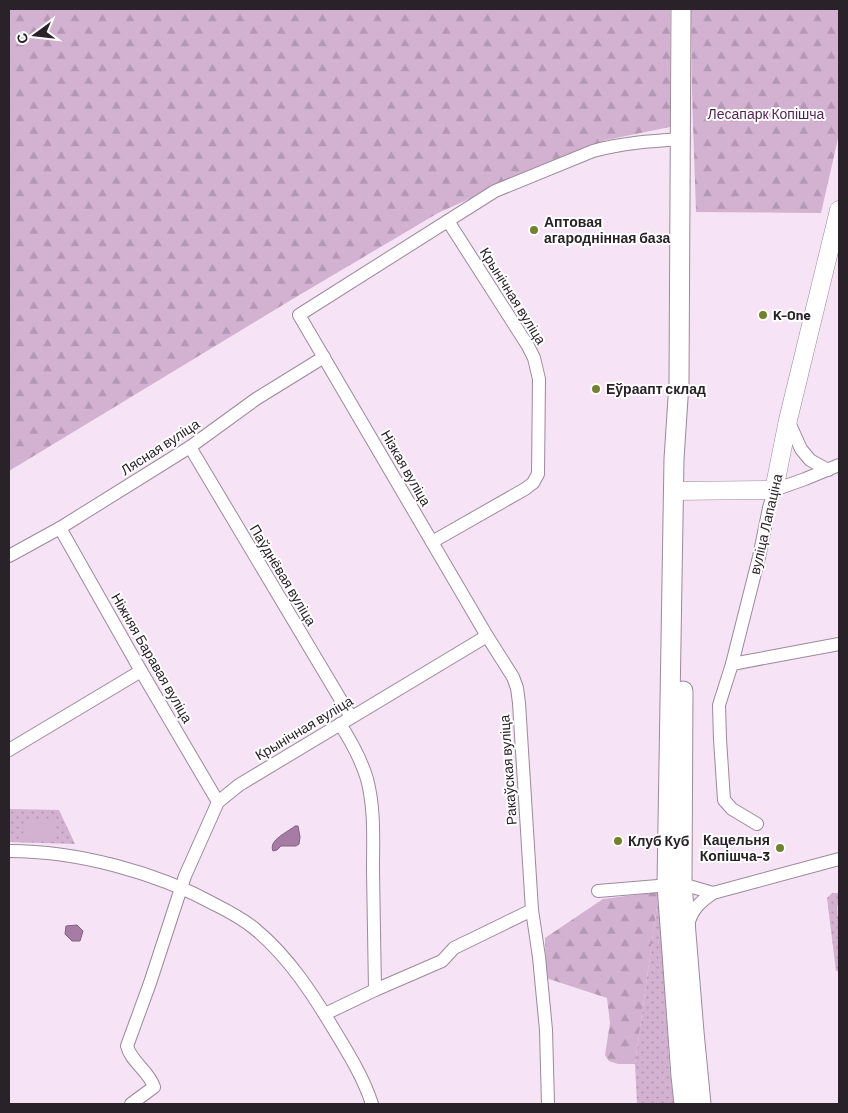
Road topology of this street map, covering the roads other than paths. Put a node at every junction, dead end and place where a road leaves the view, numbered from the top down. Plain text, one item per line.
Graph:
1 (681, 9) edge
2 (681, 139) junction
3 (839, 210) edge
4 (448, 221) junction
5 (324, 357) junction
6 (788, 420) junction
7 (190, 448) junction
8 (834, 467) edge
9 (774, 490) junction
10 (680, 491) junction
11 (60, 528) junction
12 (432, 542) junction
13 (9, 556) edge
14 (487, 636) junction
15 (839, 644) edge
16 (732, 664) junction
17 (141, 671) junction
18 (345, 720) junction
19 (9, 750) edge
20 (218, 802) junction
21 (757, 824) dead end
22 (9, 851) edge
23 (839, 859) edge
24 (675, 884) junction
25 (180, 887) junction
26 (598, 891) dead end
27 (713, 893) junction
28 (532, 910) junction
29 (678, 934) junction
30 (375, 990) junction
31 (325, 1014) junction
32 (130, 1104) edge
33 (372, 1104) edge
34 (548, 1104) edge
35 (684, 1104) edge
36 (701, 1104) edge

1 - 2 main road
2 - 4 street
2 - 10 main road
3 - 6 main road, вуліца Лапаціна
4 - 5 street, Нізкая вуліца
4 - 12 street, Крынічная вуліца
5 - 7 street, Лясная вуліца
5 - 12 street, Нізкая вуліца
6 - 8 street
6 - 9 main road, вуліца Лапаціна
7 - 11 street, Лясная вуліца
7 - 18 street, Паўднёвая вуліца
8 - 9 street
9 - 10 main road
9 - 16 street, вуліца Лапаціна
10 - 24 main road
11 - 13 street, Лясная вуліца
11 - 17 street, Ніжняя Баравая вуліца
12 - 14 street, Нізкая вуліца
14 - 18 street, Крынічная вуліца
14 - 28 street, Ракаўская вуліца
15 - 16 street
16 - 21 street, вуліца Лапаціна
17 - 19 street
17 - 20 street, Ніжняя Баравая вуліца
18 - 20 street, Крынічная вуліца
18 - 30 street, Паўднёвая вуліца
20 - 25 street, Крынічная вуліца
22 - 25 street
23 - 27 street
24 - 26 street
24 - 27 street
24 - 29 main road
25 - 31 street
25 - 32 street, Крынічная вуліца
27 - 29 street
28 - 30 street
28 - 34 street, Ракаўская вуліца
29 - 35 main road
29 - 36 main road
30 - 31 street
31 - 33 street

